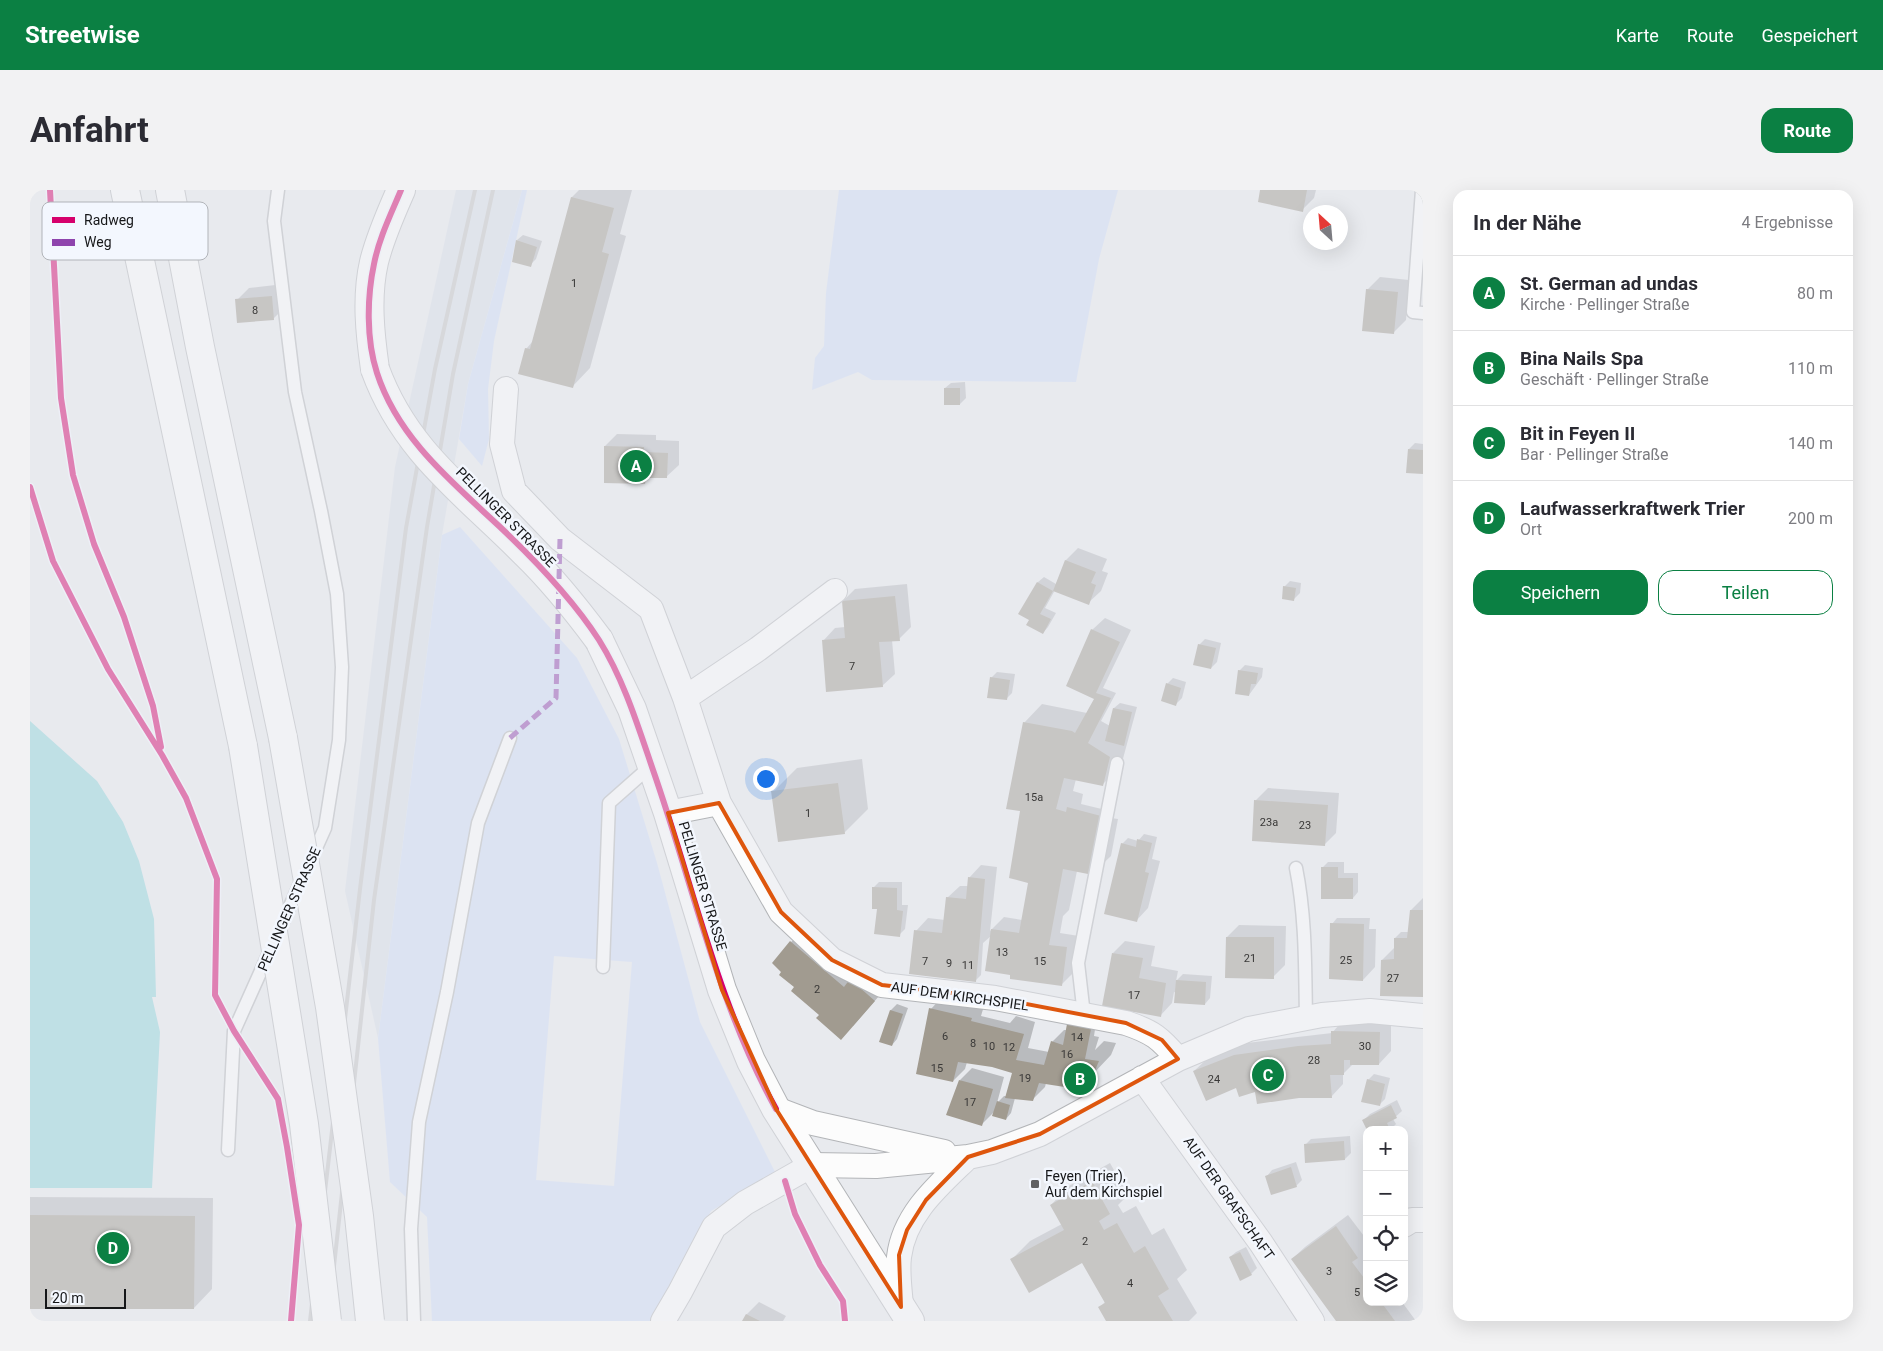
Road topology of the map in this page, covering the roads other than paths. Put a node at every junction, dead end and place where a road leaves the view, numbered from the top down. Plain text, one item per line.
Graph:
1 (278, 190) edge
2 (401, 190) edge
3 (1422, 190) edge
4 (141, 260) edge
5 (183, 260) edge
6 (1423, 313) edge
7 (506, 390) dead end
8 (835, 590) dead end
9 (686, 698) junction
10 (510, 738) dead end
11 (1117, 762) dead end
12 (652, 764) junction
13 (719, 803) junction
14 (668, 812) junction
15 (1296, 868) dead end
16 (603, 967) dead end
17 (1084, 1015) junction
18 (1423, 1016) edge
19 (1306, 1018) junction
20 (1178, 1059) junction
21 (1142, 1078) junction
22 (776, 1109) junction
23 (228, 1150) dead end
24 (968, 1158) junction
25 (812, 1165) junction
26 (1423, 1220) edge
27 (1408, 1222) edge
28 (905, 1314) edge
29 (327, 1321) edge
30 (370, 1321) edge
31 (414, 1321) edge
32 (662, 1321) edge
33 (1312, 1321) edge

1 - 23 lane, PELLINGER STRASSE
2 - 12 main road, PELLINGER STRASSE, bridge
3 - 6 lane
4 - 29 main road, bridge
5 - 30 main road, bridge
7 - 9 street, PELLINGER STRASSE
8 - 9 street
9 - 13 street, PELLINGER STRASSE
10 - 31 lane
11 - 17 lane
12 - 14 main road, PELLINGER STRASSE
12 - 16 lane
13 - 14 street
13 - 17 street, AUF DEM KIRCHSPIEL
14 - 22 main road, PELLINGER STRASSE
15 - 19 lane
17 - 20 street, AUF DEM KIRCHSPIEL
18 - 19 street
19 - 20 street
20 - 21 street
21 - 24 street
21 - 33 street, AUF DER GRAFSCHAFT
22 - 24 street
22 - 25 main road, PELLINGER STRASSE
24 - 25 street
24 - 28 street
25 - 28 main road, PELLINGER STRASSE
25 - 32 street
26 - 27 street

